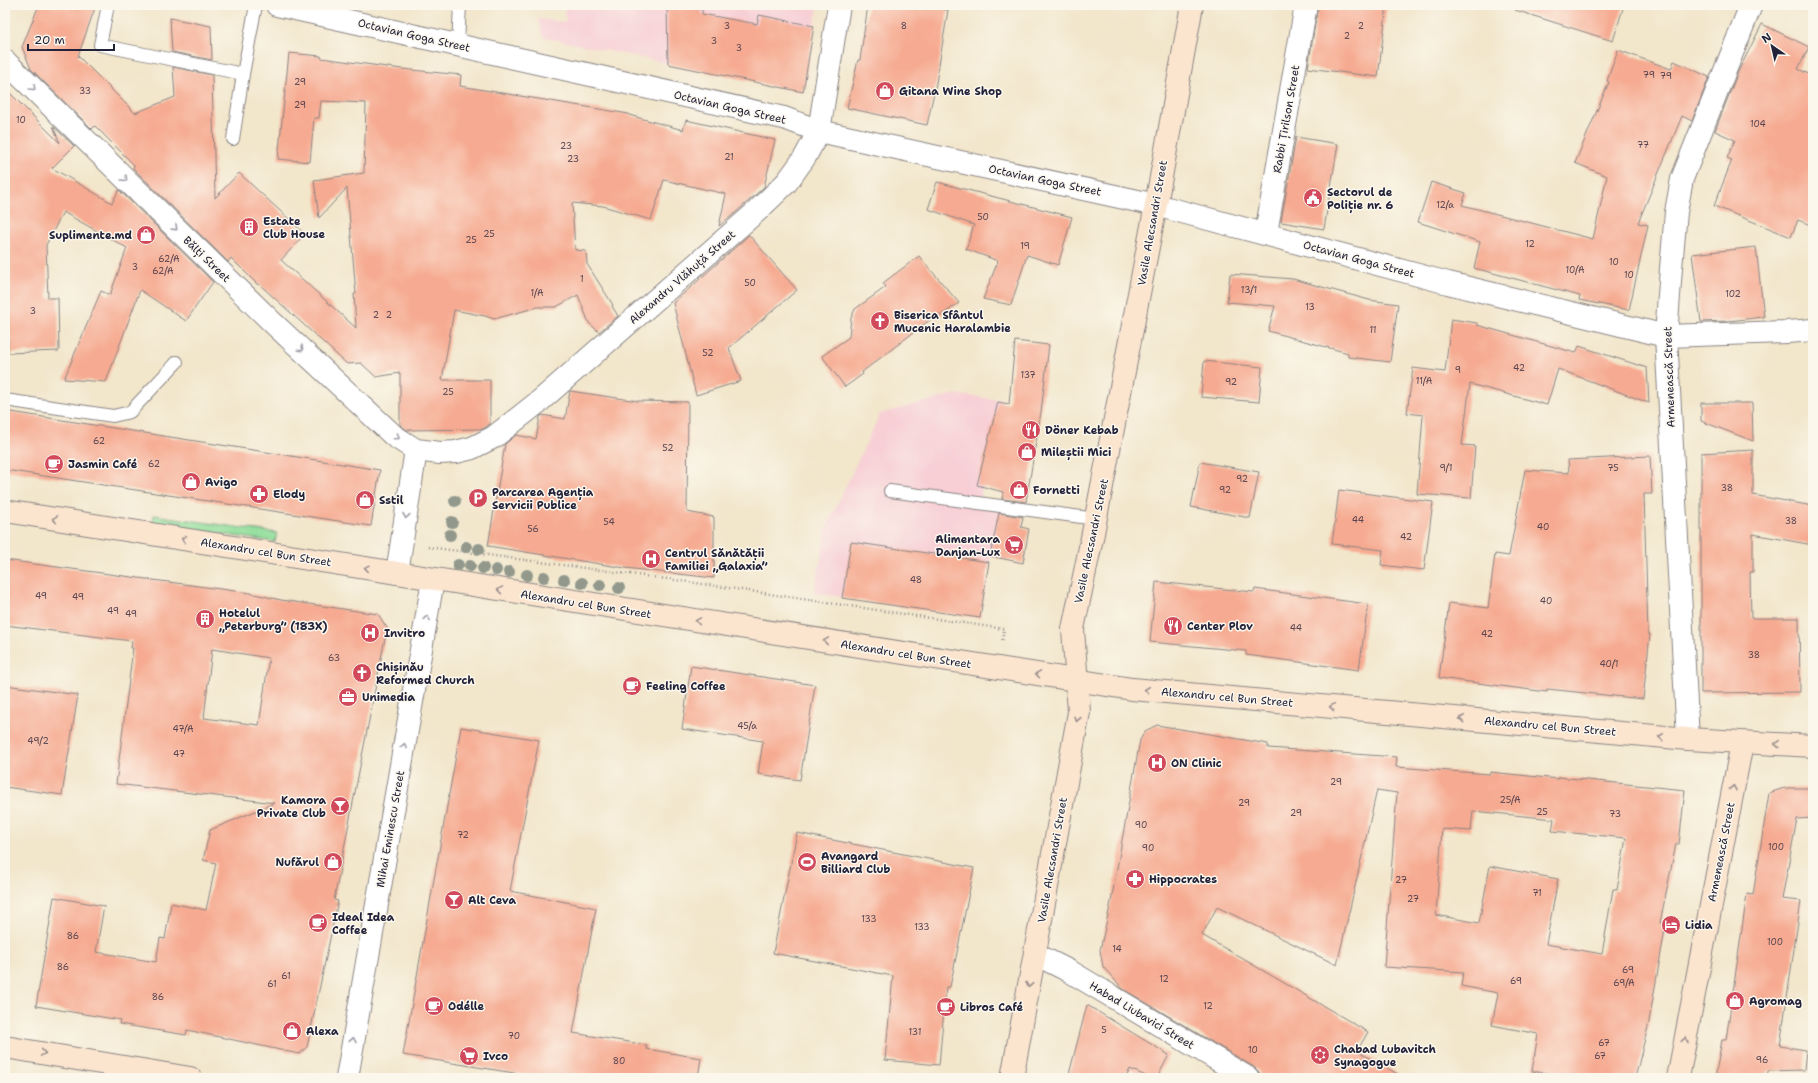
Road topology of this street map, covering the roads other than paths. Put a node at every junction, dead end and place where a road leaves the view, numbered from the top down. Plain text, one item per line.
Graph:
1 (108, 5) edge
2 (256, 5) edge
3 (277, 5) edge
4 (460, 5) edge
5 (839, 5) edge
6 (1192, 5) edge
7 (1306, 5) edge
8 (1751, 5) edge
9 (458, 45) junction
10 (5, 61) edge
11 (243, 74) junction
12 (819, 131) junction
13 (233, 139) dead end
14 (1156, 205) junction
15 (1266, 233) junction
16 (1813, 330) edge
17 (1666, 336) junction
18 (176, 362) dead end
19 (5, 400) edge
20 (416, 450) junction
21 (890, 491) dead end
22 (5, 511) edge
23 (1096, 519) junction
24 (397, 573) junction
25 (433, 580) junction
26 (1076, 680) junction
27 (1688, 739) junction
28 (1742, 743) junction
29 (1813, 746) edge
30 (1035, 954) junction
31 (5, 1047) edge
32 (190, 1078) edge
33 (347, 1078) edge
34 (1012, 1078) edge
35 (1248, 1078) edge
36 (1678, 1078) edge

1 - 11 lane
2 - 11 lane
3 - 9 street, Octavian Goga Street
4 - 9 lane
5 - 12 street, Alexandru Vlăhuță Street
6 - 14 main road, Vasile Alecsandri Street
7 - 15 street, Rabbi Țirilson Street
8 - 17 street, Armenească Street
9 - 12 street, Octavian Goga Street
10 -> 20 street, Bălți Street
11 - 13 lane
12 - 14 street, Octavian Goga Street
12 - 20 street, Alexandru Vlăhuță Street
14 - 15 street, Octavian Goga Street
14 - 23 main road, Vasile Alecsandri Street
15 - 17 street, Octavian Goga Street
16 - 17 street, Octavian Goga Street
17 - 27 street, Armenească Street
18 - 19 lane
20 -> 24 street
21 - 23 lane
24 -> 22 main road, Alexandru cel Bun Street
23 - 26 main road, Vasile Alecsandri Street
24 - 25 main road, Alexandru cel Bun Street
26 -> 25 main road, Alexandru cel Bun Street
33 -> 25 street, Mihai Eminescu Street
27 -> 26 main road, Alexandru cel Bun Street
26 -> 30 main road, Vasile Alecsandri Street
27 - 28 main road, Alexandru cel Bun Street
29 -> 28 main road, Alexandru cel Bun Street
36 -> 28 main road, Armenească Street
30 -> 34 main road, Vasile Alecsandri Street
30 - 35 street, Habad Liubavici Street
31 -> 32 main road

